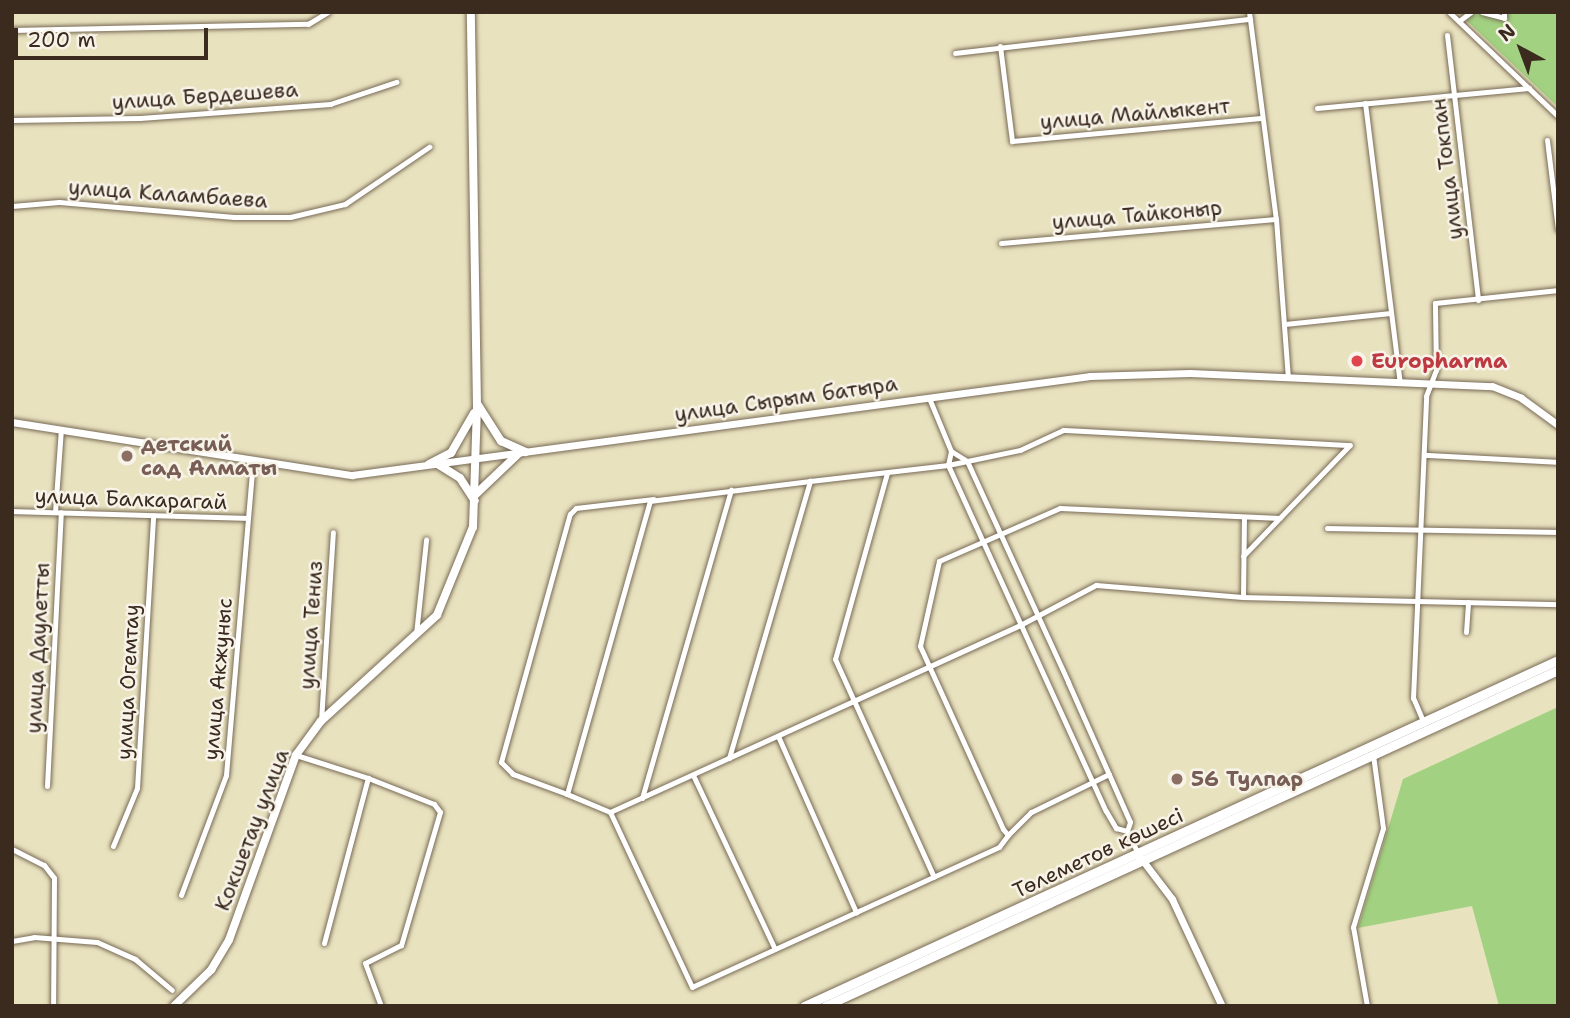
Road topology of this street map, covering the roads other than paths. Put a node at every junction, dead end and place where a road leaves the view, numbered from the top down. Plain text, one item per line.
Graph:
1 (328, 12) edge
2 (471, 12) edge
3 (1449, 12) edge
4 (1471, 12) edge
5 (1482, 12) edge
6 (1504, 12) edge
7 (1249, 16) edge
8 (1458, 21) junction
9 (12, 30) edge
10 (1447, 35) dead end
11 (1000, 46) junction
12 (955, 53) dead end
13 (396, 82) dead end
14 (1529, 88) junction
15 (1454, 95) junction
16 (1365, 103) junction
17 (1317, 108) dead end
18 (1558, 116) edge
19 (1261, 118) junction
20 (12, 120) edge
21 (1547, 140) dead end
22 (429, 147) dead end
23 (12, 206) edge
24 (1276, 219) junction
25 (1558, 229) edge
26 (1001, 243) dead end
27 (1558, 290) edge
28 (1478, 300) junction
29 (1390, 313) junction
30 (1285, 324) junction
31 (1288, 377) junction
32 (1400, 383) junction
33 (1431, 384) junction
34 (929, 398) junction
35 (477, 404) junction
36 (12, 422) edge
37 (1558, 425) edge
38 (61, 429) junction
39 (951, 451) junction
40 (522, 453) junction
41 (1426, 455) junction
42 (475, 458) junction
43 (253, 459) junction
44 (967, 461) junction
45 (1558, 462) edge
46 (433, 463) junction
47 (948, 465) junction
48 (887, 472) junction
49 (810, 481) junction
50 (731, 490) junction
51 (476, 498) junction
52 (653, 499) junction
53 (12, 511) edge
54 (58, 512) junction
55 (153, 515) junction
56 (1244, 517) junction
57 (248, 518) junction
58 (1280, 518) junction
59 (1328, 528) dead end
60 (1420, 528) junction
61 (333, 532) dead end
62 (1558, 532) edge
63 (999, 534) junction
64 (426, 540) dead end
65 (982, 541) junction
66 (1243, 556) junction
67 (1243, 597) junction
68 (1418, 601) junction
69 (1468, 602) junction
70 (1558, 604) edge
71 (1038, 616) junction
72 (1022, 624) junction
73 (1466, 632) dead end
74 (416, 637) junction
75 (1558, 660) edge
76 (927, 666) junction
77 (1558, 670) edge
78 (853, 701) junction
79 (321, 721) junction
80 (1423, 721) junction
81 (778, 736) junction
82 (296, 755) junction
83 (1373, 755) junction
84 (729, 758) junction
85 (1109, 774) junction
86 (693, 775) junction
87 (368, 778) junction
88 (1093, 781) junction
89 (47, 786) dead end
90 (567, 794) junction
91 (642, 798) junction
92 (1258, 803) junction
93 (610, 812) junction
94 (1127, 831) junction
95 (1008, 835) junction
96 (113, 846) dead end
97 (12, 849) edge
98 (1140, 857) junction
99 (934, 877) junction
100 (181, 895) dead end
101 (856, 912) junction
102 (56, 939) junction
103 (12, 941) edge
104 (324, 943) dead end
105 (775, 949) junction
106 (172, 990) dead end
107 (53, 1006) edge
108 (174, 1006) edge
109 (381, 1006) edge
110 (804, 1006) edge
111 (825, 1006) edge
112 (1222, 1006) edge
113 (1367, 1006) edge

1 - 9 street
2 - 35 main road, Кокшетау улица
3 - 8 street
4 - 8 street
5 - 6 street
7 - 11 street
7 - 19 street
8 - 14 street
10 - 15 street, улица Токпан
11 - 12 street
11 - 19 street, улица Майлыкент
13 - 20 street, улица Бердешева
14 - 15 street
14 - 18 street
15 - 16 street
15 - 28 street, улица Токпан
16 - 17 street
16 - 29 street
19 - 24 street
21 - 25 street
22 - 23 street, улица Каламбаева
24 - 26 street, улица Тайконыр
24 - 30 street
27 - 28 street
28 - 33 street
29 - 30 street
29 - 32 street
30 - 31 street
31 - 32 street, улица Сырым батыра
31 - 34 street, улица Сырым батыра
32 - 33 street, улица Сырым батыра
33 - 37 street, улица Сырым батыра
33 - 41 street
34 - 39 street
34 - 40 street, улица Сырым батыра
35 - 40 main road
35 - 42 main road, Кокшетау улица
35 - 46 main road
36 - 38 street, улица Сырым батыра
38 - 43 street, улица Сырым батыра
38 - 54 street, улица Даулетты
39 - 44 street
39 - 47 street
40 - 42 street, улица Сырым батыра
40 - 51 main road
41 - 45 street
41 - 60 street
42 - 46 street, улица Сырым батыра
42 - 51 main road, Кокшетау улица
43 - 46 street, улица Сырым батыра
43 - 57 street, улица Акжуныс
44 - 47 street
44 - 58 street
44 - 63 street
46 - 51 main road
47 - 48 street
47 - 65 street
48 - 49 street
48 - 78 street
49 - 50 street
49 - 84 street
50 - 52 street
50 - 91 street
51 - 74 main road, Кокшетау улица
52 - 90 street
52 - 90 street
53 - 54 street, улица Балкарагай
54 - 55 street, улица Балкарагай
54 - 89 street, улица Даулетты
55 - 57 street, улица Балкарагай
55 - 96 street, улица Огемтау
56 - 58 street
56 - 63 street
56 - 66 street
57 - 100 street, улица Акжуныс
58 - 66 street
59 - 60 street
60 - 62 street
60 - 68 street
61 - 79 street, улица Тениз
63 - 65 street
63 - 71 street
64 - 74 street
65 - 72 street
65 - 76 street
66 - 67 street
67 - 68 street
67 - 71 street
68 - 69 street
68 - 80 street
69 - 70 street
69 - 73 street
71 - 72 street
71 - 85 street
72 - 76 street
72 - 88 street
74 - 79 main road, Кокшетау улица
75 - 80 main road, Төлеметов көшесі
76 - 78 street
76 - 95 street
77 - 83 main road, Төлеметов көшесі
78 - 81 street
78 - 99 street
79 - 82 main road, Кокшетау улица
80 - 92 main road, Төлеметов көшесі
81 - 84 street
81 - 101 street
82 - 87 street
82 - 108 main road, Кокшетау улица
83 - 92 main road, Төлеметов көшесі
83 - 113 street
84 - 86 street
85 - 88 street
85 - 94 street
86 - 91 street
86 - 105 street
87 - 104 street
87 - 109 street
88 - 94 street
88 - 95 street
90 - 93 street
91 - 93 street
92 - 98 main road, Төлеметов көшесі
93 - 105 street
94 - 98 street
95 - 99 street
97 - 102 street
98 - 110 main road, Төлеметов көшесі
98 - 111 main road, Төлеметов көшесі
98 - 112 street
99 - 101 street
101 - 105 street
102 - 103 street
102 - 106 street
102 - 107 street

